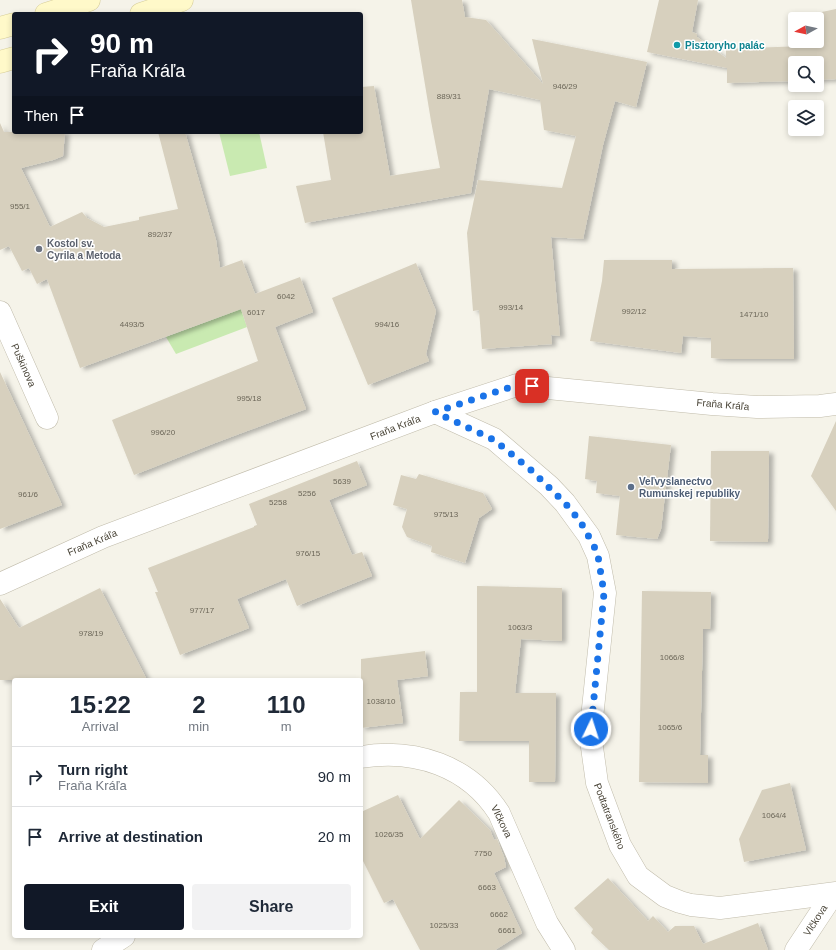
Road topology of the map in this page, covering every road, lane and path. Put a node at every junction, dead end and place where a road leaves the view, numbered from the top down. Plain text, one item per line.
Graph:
1 (89, 0) edge
2 (182, 0) edge
3 (55, 12) edge
4 (148, 12) edge
5 (12, 25) edge
6 (0, 28) edge
7 (12, 59) edge
8 (12, 61) edge
9 (0, 62) edge
10 (0, 75) edge
11 (0, 312) edge
12 (836, 404) edge
13 (435, 412) junction
14 (47, 418) dead end
15 (0, 584) edge
16 (363, 757) edge
17 (834, 893) edge
18 (121, 938) edge
19 (103, 950) edge
20 (564, 950) edge
21 (796, 950) edge

1 - 3 main road
2 - 4 main road
5 - 6 main road
7 - 9 main road
8 - 10 street
11 - 14 street, Puškinova
12 - 13 street, Fraňa Kráľa
13 - 15 street, Fraňa Kráľa
13 - 17 street, Podtatranského
16 - 20 street, Vlčkova
17 - 21 street, Vlčkova
18 - 19 street

